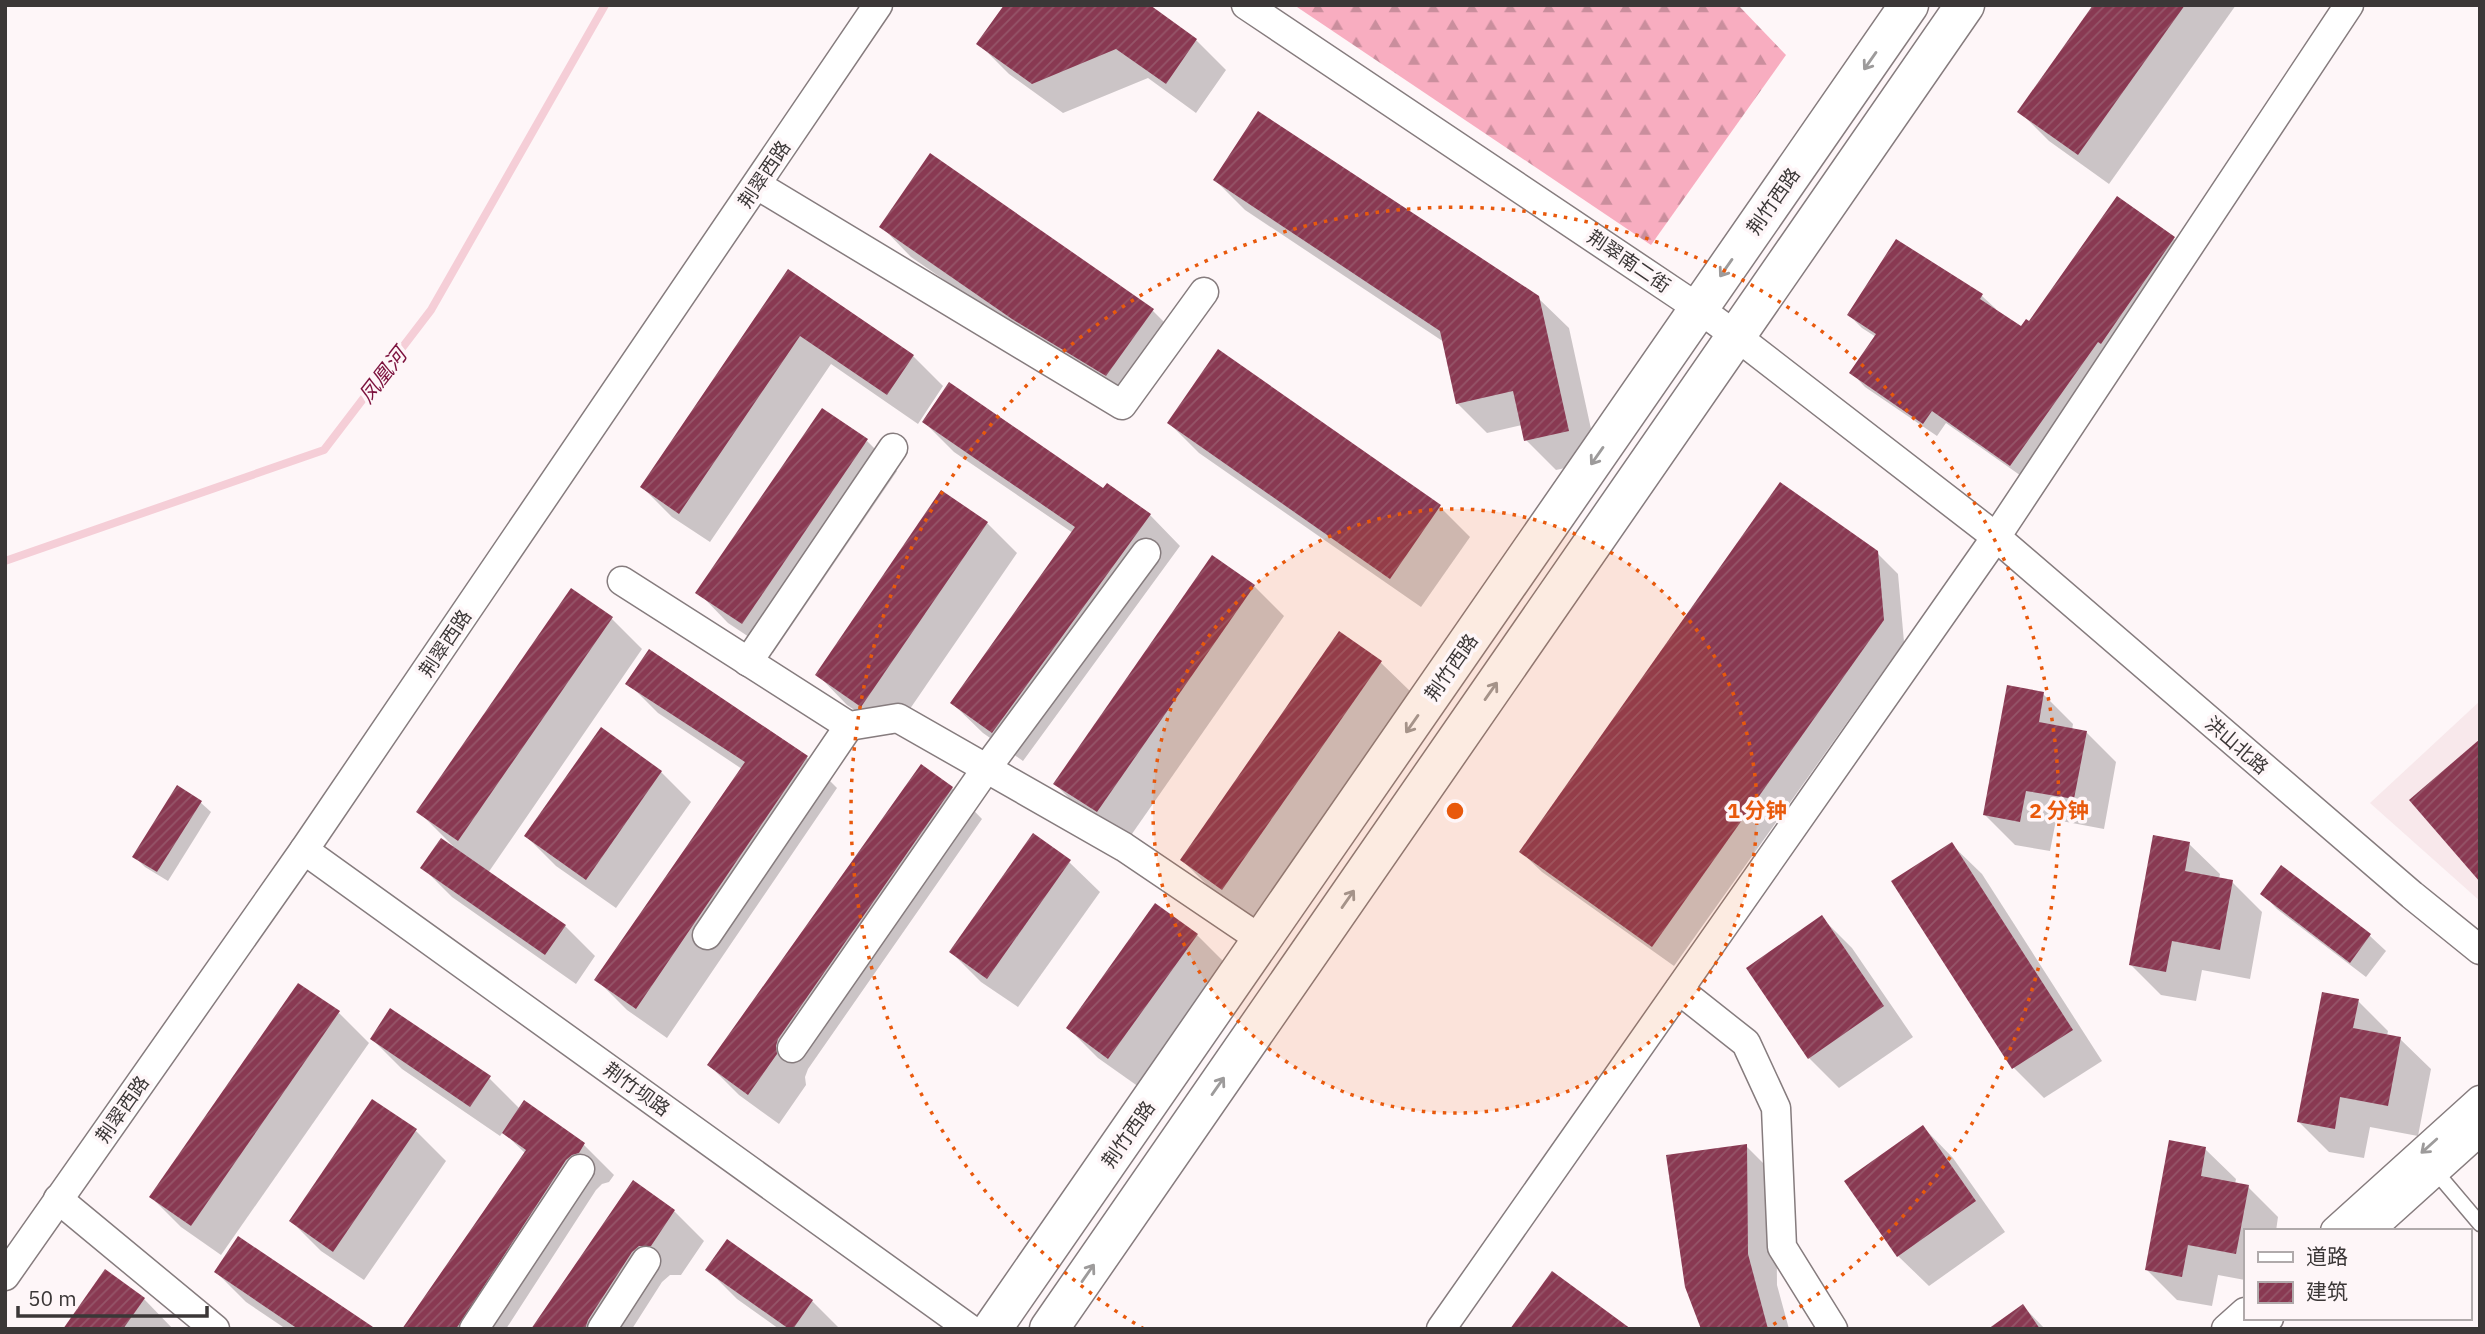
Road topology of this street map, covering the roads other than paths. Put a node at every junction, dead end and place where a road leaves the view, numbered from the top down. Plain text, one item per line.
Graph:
1 (878, 5) edge
2 (1246, 5) edge
3 (1909, 5) edge
4 (1965, 5) edge
5 (2349, 5) edge
6 (757, 185) junction
7 (1204, 292) dead end
8 (1698, 308) junction
9 (1735, 336) junction
10 (892, 448) dead end
11 (1996, 537) junction
12 (1146, 553) dead end
13 (622, 581) dead end
14 (748, 662) junction
15 (849, 726) junction
16 (986, 769) junction
17 (304, 850) junction
18 (707, 935) dead end
19 (1263, 941) junction
20 (2480, 950) edge
21 (1679, 990) junction
22 (792, 1048) dead end
23 (2480, 1100) edge
24 (2480, 1131) edge
25 (580, 1169) dead end
26 (2436, 1172) junction
27 (58, 1199) junction
28 (2480, 1224) edge
29 (2337, 1229) edge
30 (2371, 1229) edge
31 (646, 1261) dead end
32 (5, 1276) edge
33 (2244, 1313) edge
34 (215, 1329) edge
35 (474, 1329) edge
36 (602, 1329) edge
37 (970, 1329) edge
38 (992, 1329) edge
39 (1049, 1329) edge
40 (1441, 1329) edge
41 (1833, 1329) edge
42 (2226, 1329) edge

1 - 6 street, 荆翠西路
2 - 8 street, 荆翠南二街
3 -> 8 main road, 荆竹西路
4 - 9 main road
5 - 11 street
6 - 7 street
6 - 17 street, 荆翠西路
8 - 9 street, 荆翠南二街
8 -> 19 main road, 荆竹西路
9 - 11 street, 荆翠南二街
39 -> 9 main road
10 - 14 street
11 - 20 street, 洪山北路
11 - 21 street
12 - 16 street
13 - 14 street
14 - 15 street
15 - 16 street
15 - 18 street
16 - 19 street
16 - 22 street
17 - 27 street, 荆翠西路
17 - 37 street, 荆竹坝路
19 - 38 main road, 荆竹西路
21 - 40 street
21 - 41 street
23 -> 29 street
24 - 26 street
25 - 35 street
26 - 28 lane
26 - 30 street
27 - 32 street, 荆翠西路
27 - 34 street
31 - 36 street
33 - 42 street

